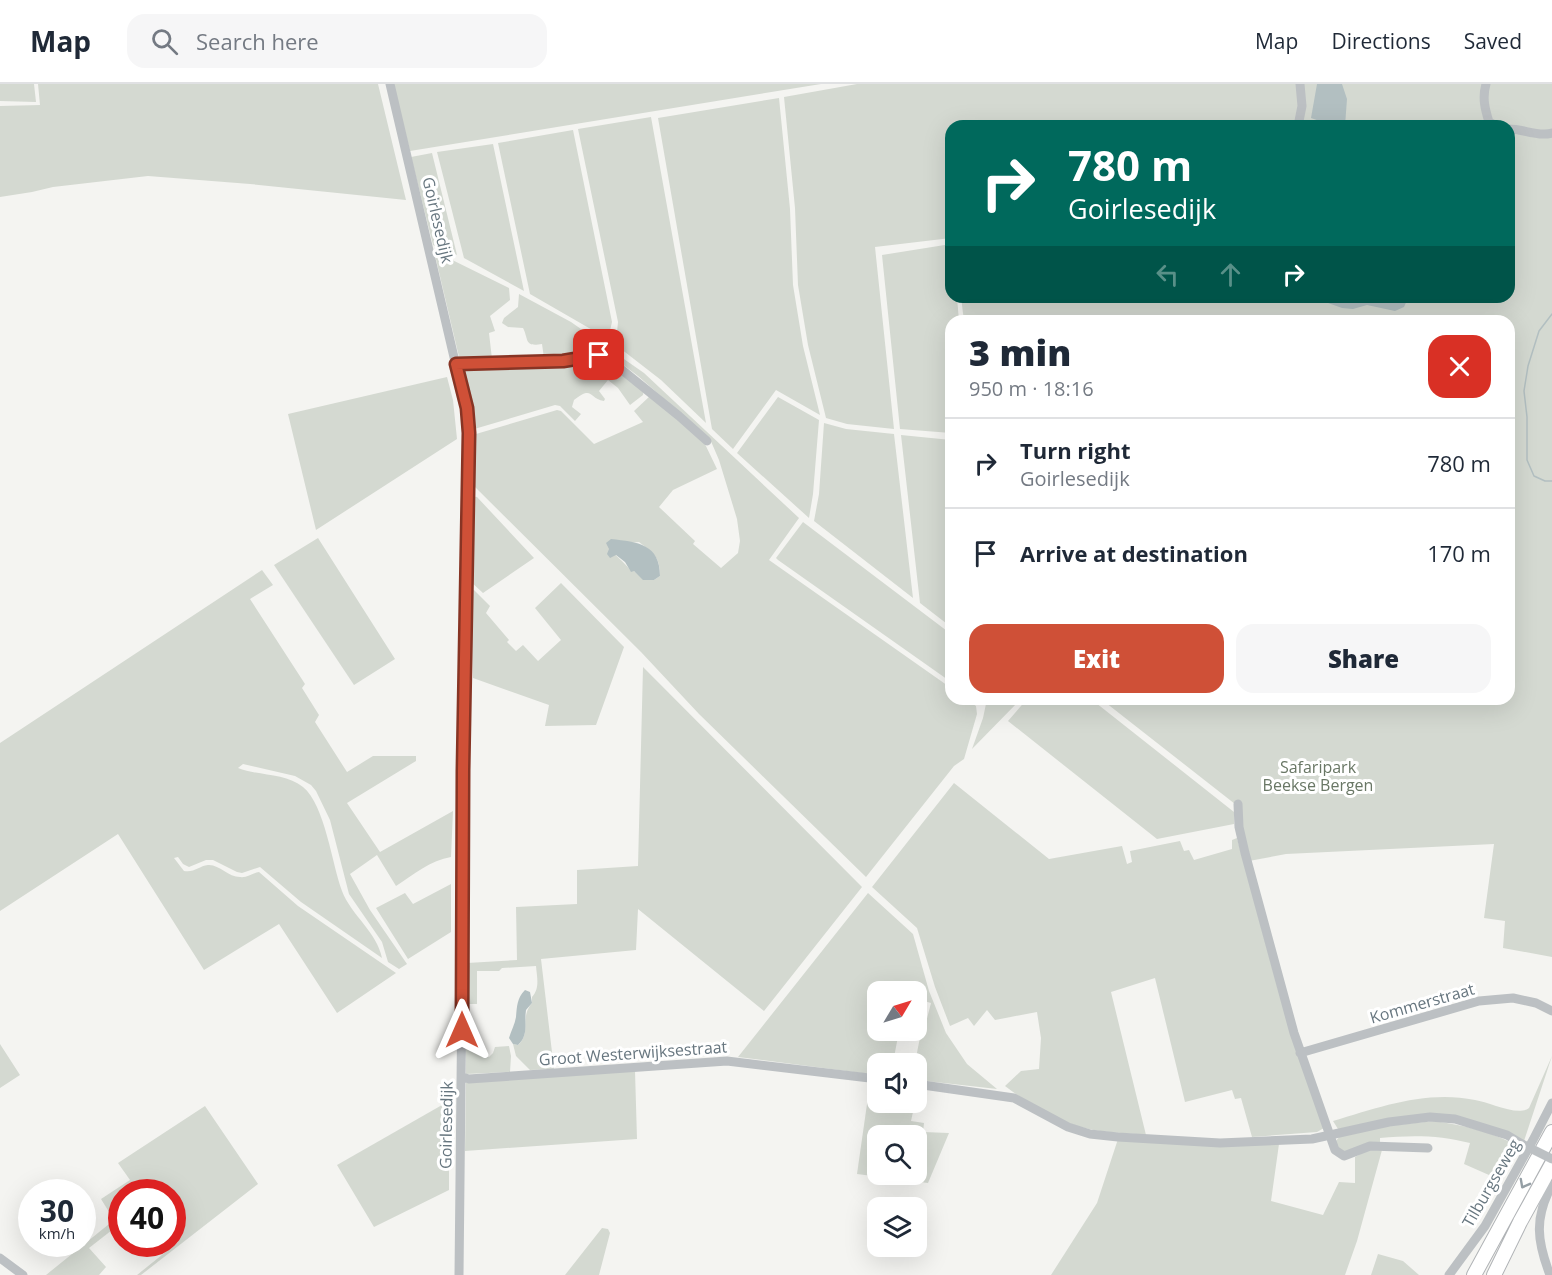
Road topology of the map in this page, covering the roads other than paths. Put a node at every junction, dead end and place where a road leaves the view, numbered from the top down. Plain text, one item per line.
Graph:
1 (390, 84) edge
2 (1299, 84) edge
3 (1486, 84) edge
4 (1488, 114) junction
5 (1299, 120) edge
6 (1489, 120) edge
7 (1496, 120) edge
8 (1515, 130) edge
9 (1552, 133) edge
10 (456, 364) junction
11 (707, 441) dead end
12 (1238, 804) dead end
13 (1552, 1011) edge
14 (1300, 1053) junction
15 (462, 1077) junction
16 (867, 1078) edge
17 (927, 1086) edge
18 (1552, 1103) edge
19 (1552, 1132) edge
20 (1330, 1136) junction
21 (1428, 1148) dead end
22 (1552, 1162) edge
23 (1552, 1185) edge
24 (1548, 1206) edge
25 (0, 1258) edge
26 (1550, 1269) edge
27 (23, 1275) edge
28 (459, 1275) edge
29 (1449, 1275) edge
30 (1474, 1275) edge
31 (1494, 1275) edge

1 - 10 street, Goirlesedijk
2 - 5 street
3 - 4 street
4 - 6 street
4 - 7 street
8 - 9 street
10 - 11 street
10 - 15 street, Goirlesedijk
12 - 14 street
13 - 14 street, Kommerstraat
14 - 20 street
15 - 16 street, Groot Westerwijksestraat
15 - 28 street, Goirlesedijk
17 - 20 street
18 - 29 street, Tilburgseweg
19 -> 30 highway
20 - 21 street
20 - 22 street, bridge
22 - 31 highway
23 - 24 street
24 - 26 street
25 - 27 street

